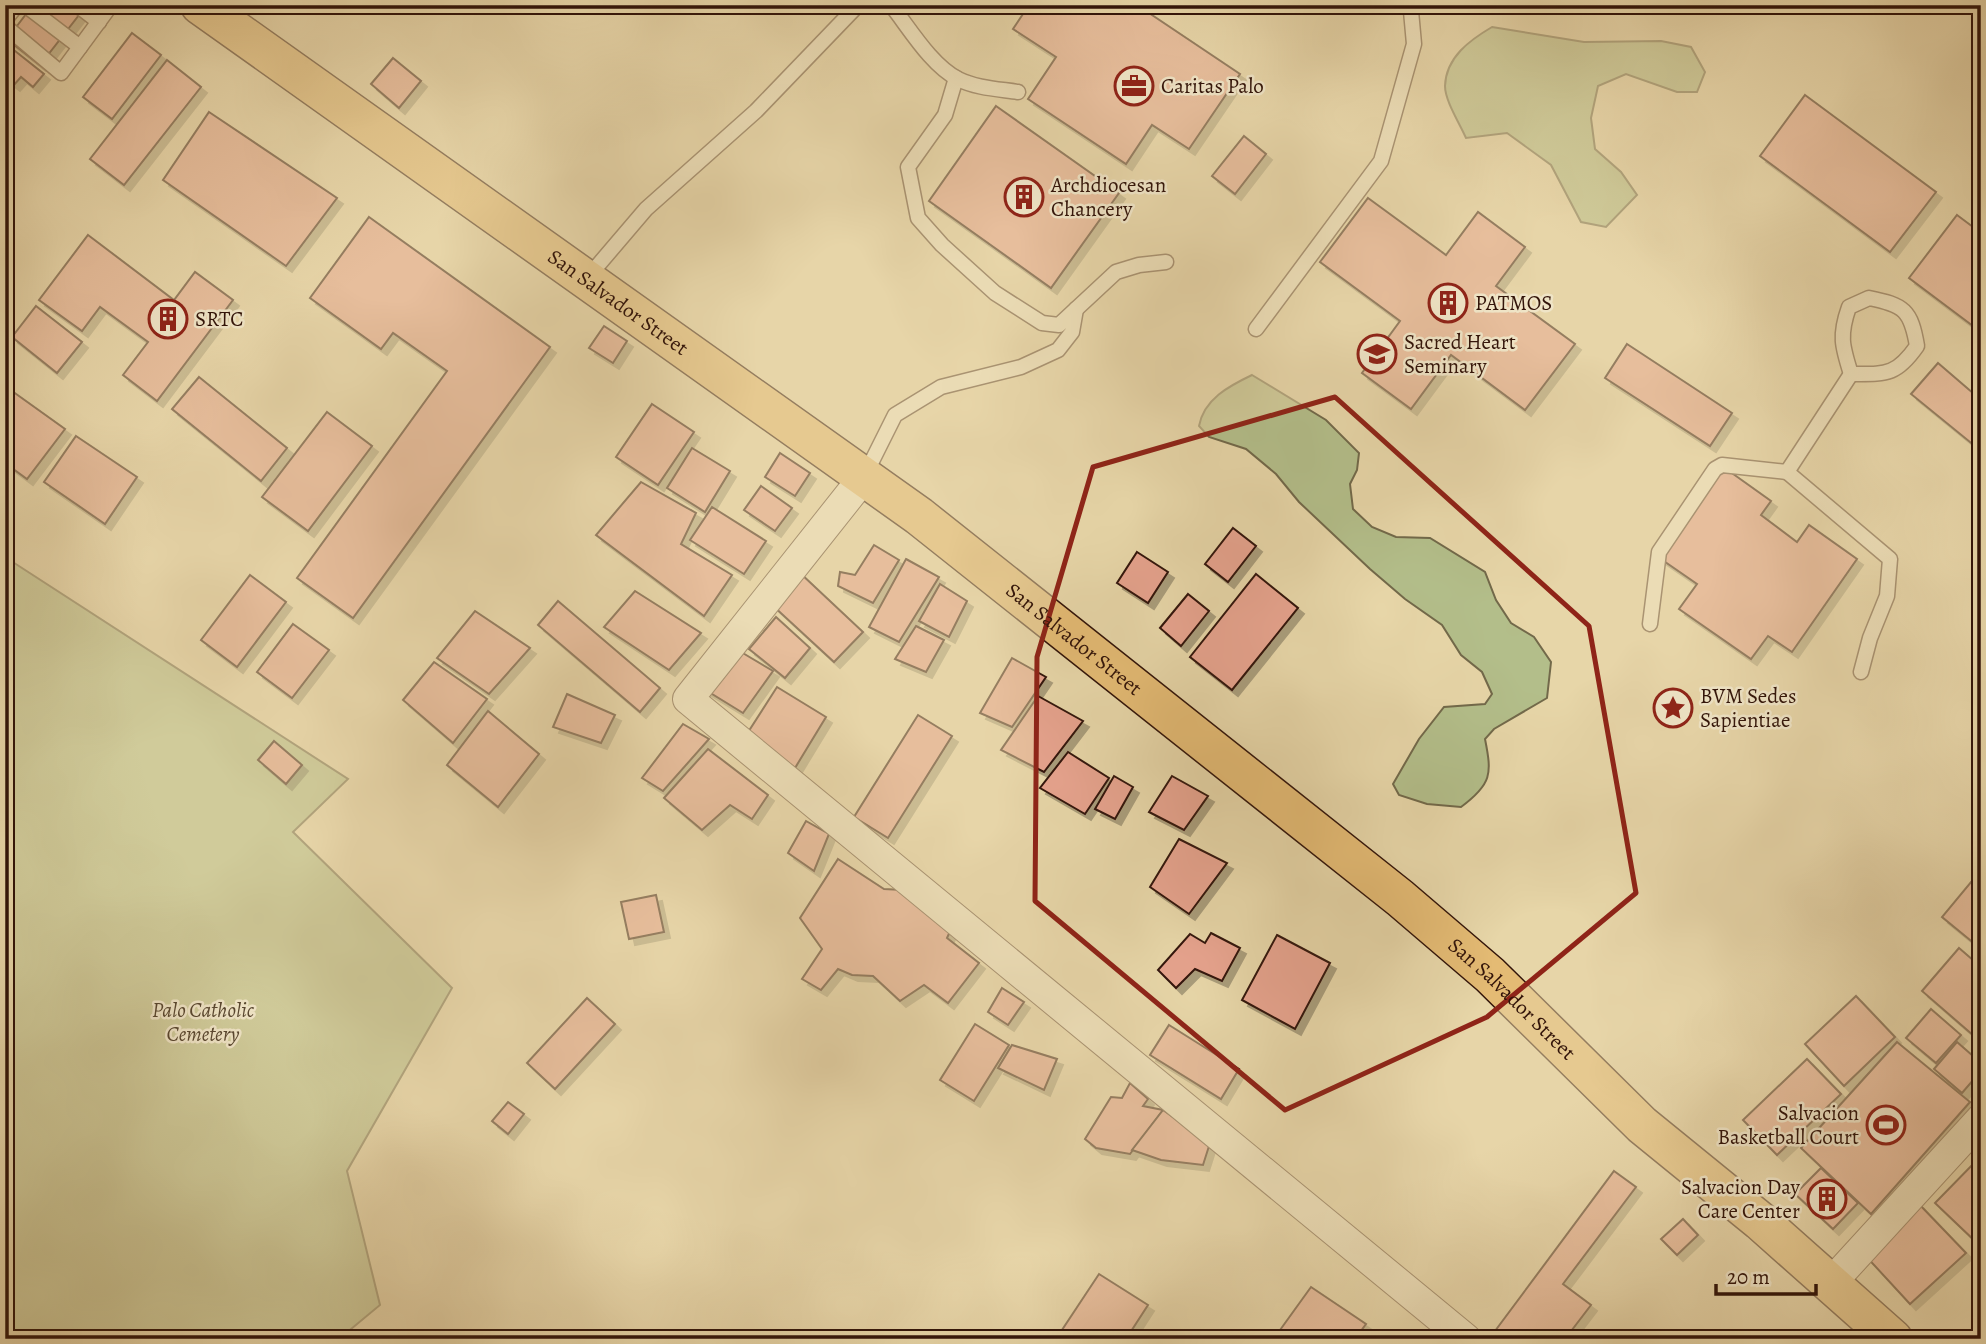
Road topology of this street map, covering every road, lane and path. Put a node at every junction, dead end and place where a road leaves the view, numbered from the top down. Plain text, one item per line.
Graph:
1 (16, 5) edge
2 (25, 5) edge
3 (77, 5) edge
4 (111, 5) edge
5 (200, 5) edge
6 (858, 5) edge
7 (891, 5) edge
8 (1404, 5) edge
9 (5, 20) edge
10 (99, 22) junction
11 (5, 26) edge
12 (80, 47) junction
13 (956, 78) junction
14 (1018, 92) dead end
15 (1166, 262) dead end
16 (587, 278) junction
17 (1076, 309) junction
18 (1256, 329) dead end
19 (1851, 374) junction
20 (1787, 472) junction
21 (864, 477) junction
22 (1650, 624) dead end
23 (1861, 672) dead end
24 (1981, 1119) edge
25 (1831, 1283) junction
26 (1466, 1339) edge
27 (1893, 1339) edge

1 - 9 lane
2 - 12 lane
3 - 10 lane
4 - 10 lane
5 - 16 highway, San Salvador Street
6 - 16 lane
7 - 13 lane
8 - 18 lane
10 - 12 lane
11 - 12 lane
13 - 14 lane
13 - 17 lane
15 - 17 lane
16 - 21 highway, San Salvador Street
17 - 21 lane
19 - 19 lane
19 - 20 lane
20 - 22 lane
20 - 23 lane
21 - 25 highway, San Salvador Street
21 - 26 street
24 - 25 street
25 - 27 highway, San Salvador Street

